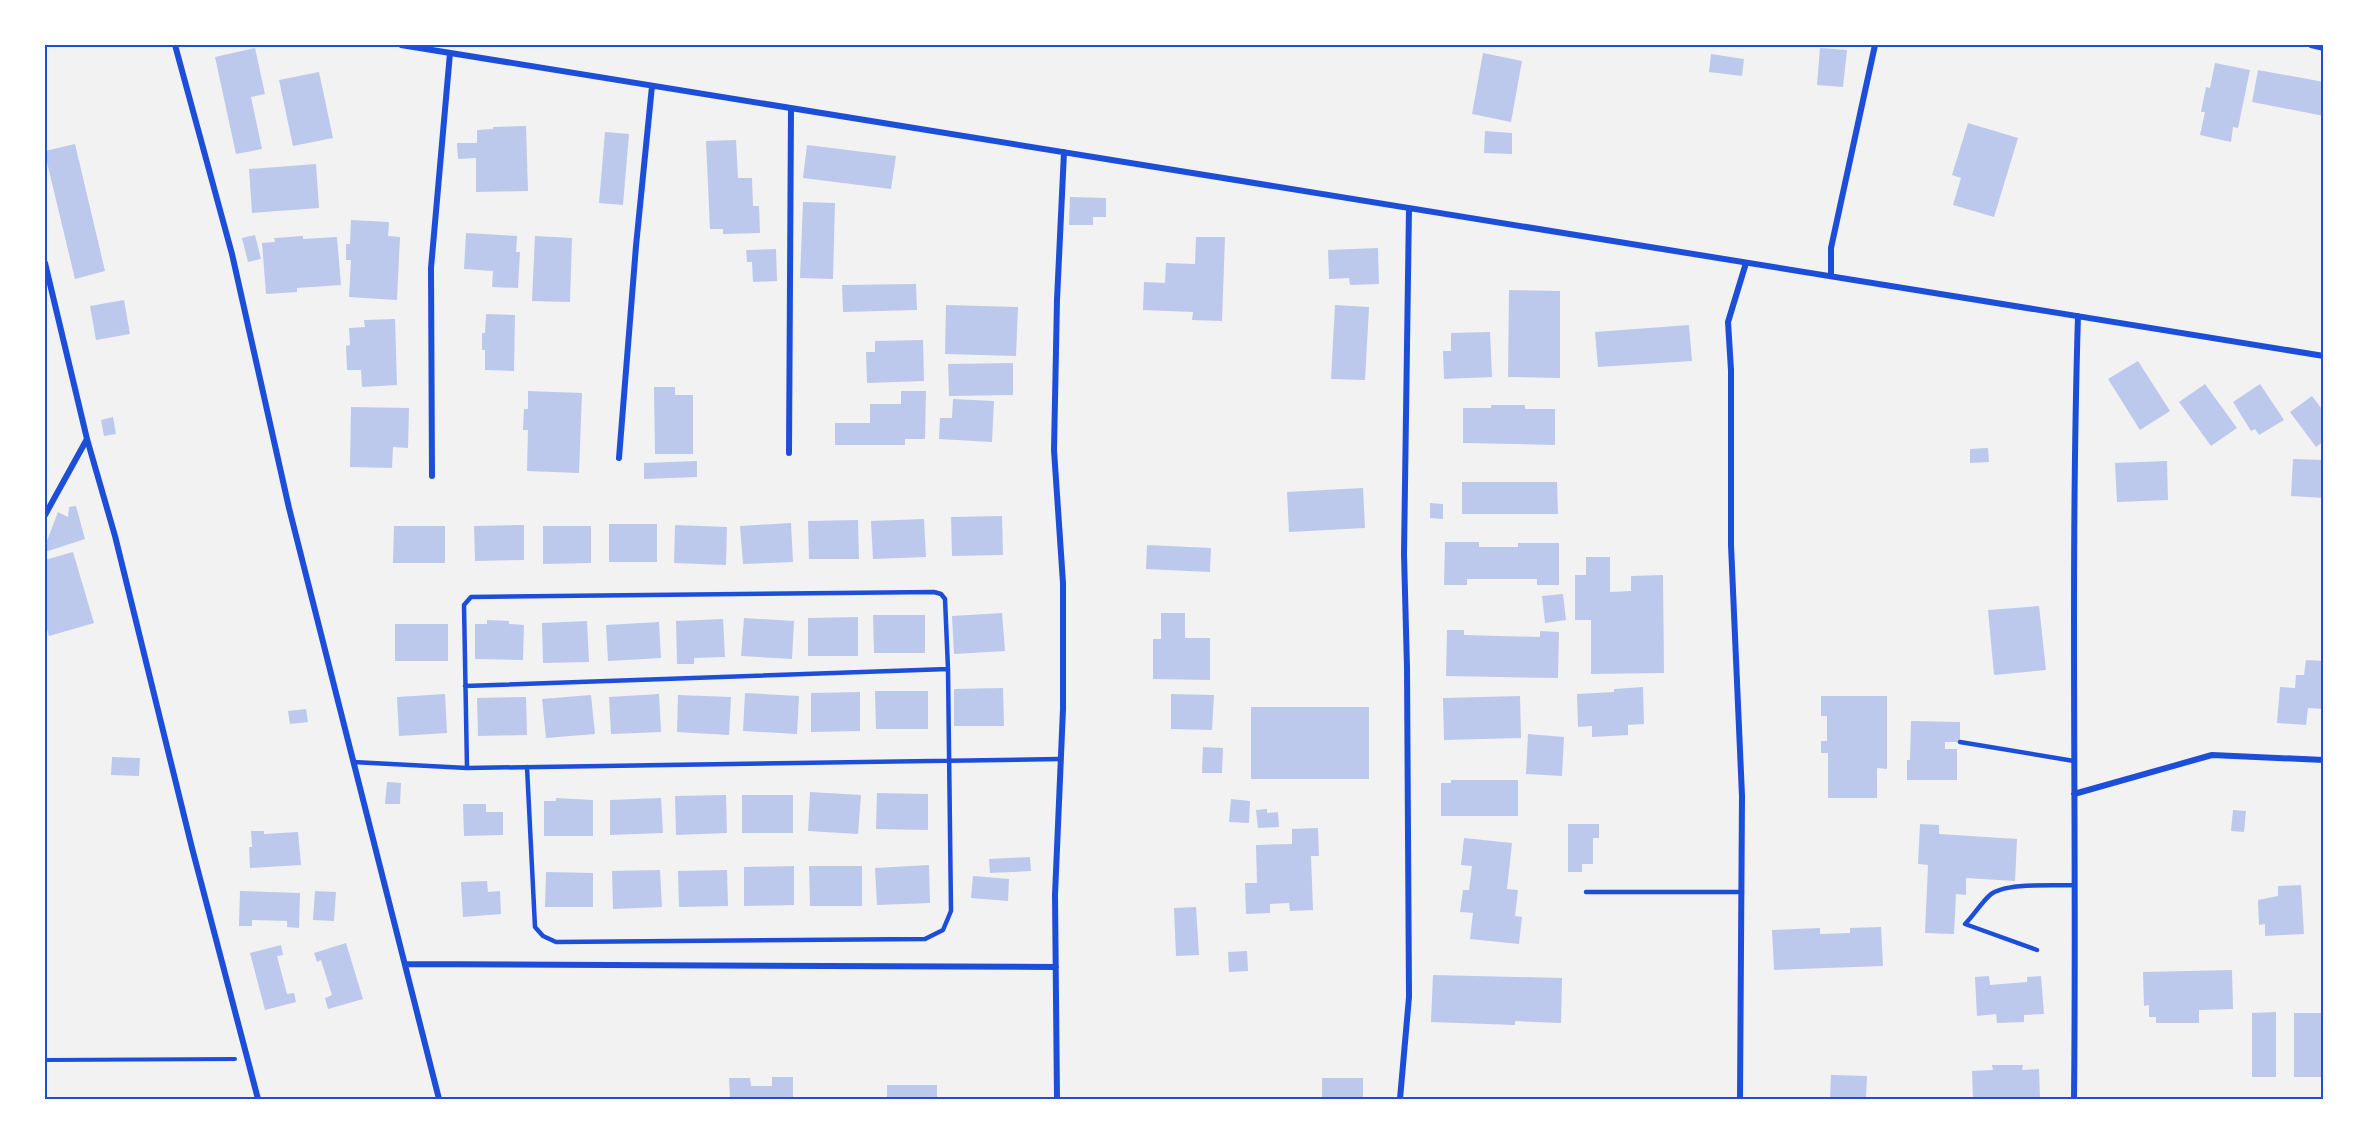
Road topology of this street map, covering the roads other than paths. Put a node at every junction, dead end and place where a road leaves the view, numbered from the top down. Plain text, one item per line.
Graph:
1 (175, 45) edge
2 (401, 45) edge
3 (1875, 45) edge
4 (2311, 45) edge
5 (2324, 48) edge
6 (450, 53) junction
7 (652, 86) junction
8 (791, 108) junction
9 (1064, 152) junction
10 (1409, 208) junction
11 (1746, 262) junction
12 (45, 263) edge
13 (1831, 276) junction
14 (2078, 316) junction
15 (2324, 356) edge
16 (87, 439) junction
17 (789, 453) dead end
18 (620, 458) dead end
19 (432, 476) dead end
20 (45, 515) edge
21 (948, 669) junction
22 (465, 686) junction
23 (1960, 742) dead end
24 (1060, 759) junction
25 (2324, 760) edge
26 (949, 761) junction
27 (2074, 761) junction
28 (353, 762) junction
29 (527, 767) junction
30 (467, 768) junction
31 (2074, 794) junction
32 (2075, 885) junction
33 (1586, 892) dead end
34 (1742, 892) junction
35 (2037, 950) dead end
36 (406, 964) junction
37 (1056, 967) junction
38 (258, 1099) edge
39 (439, 1099) edge
40 (1057, 1099) edge
41 (1400, 1099) edge
42 (1740, 1099) edge
43 (2074, 1099) edge

1 - 28 street
2 - 6 street
3 - 13 street
4 - 5 street
6 - 7 street
6 - 19 street
7 - 8 street
7 - 18 street
8 - 9 street
8 - 17 street
9 - 10 street
9 - 24 street
10 - 11 street
10 - 41 street
11 - 13 street
11 - 34 street
12 - 16 street
13 - 14 street
14 - 15 street
14 - 27 street
16 - 20 street
16 - 38 street
21 - 22 lane
21 - 22 lane
21 - 26 lane
22 - 30 lane
23 - 27 lane
24 - 26 lane
24 - 37 street
25 - 31 street
26 - 29 lane
26 - 29 lane
27 - 31 street
28 - 30 lane
28 - 36 street
29 - 30 lane
31 - 32 street
32 - 35 lane
32 - 43 street
33 - 34 lane
34 - 42 street
36 - 37 street
36 - 39 street
37 - 40 street

